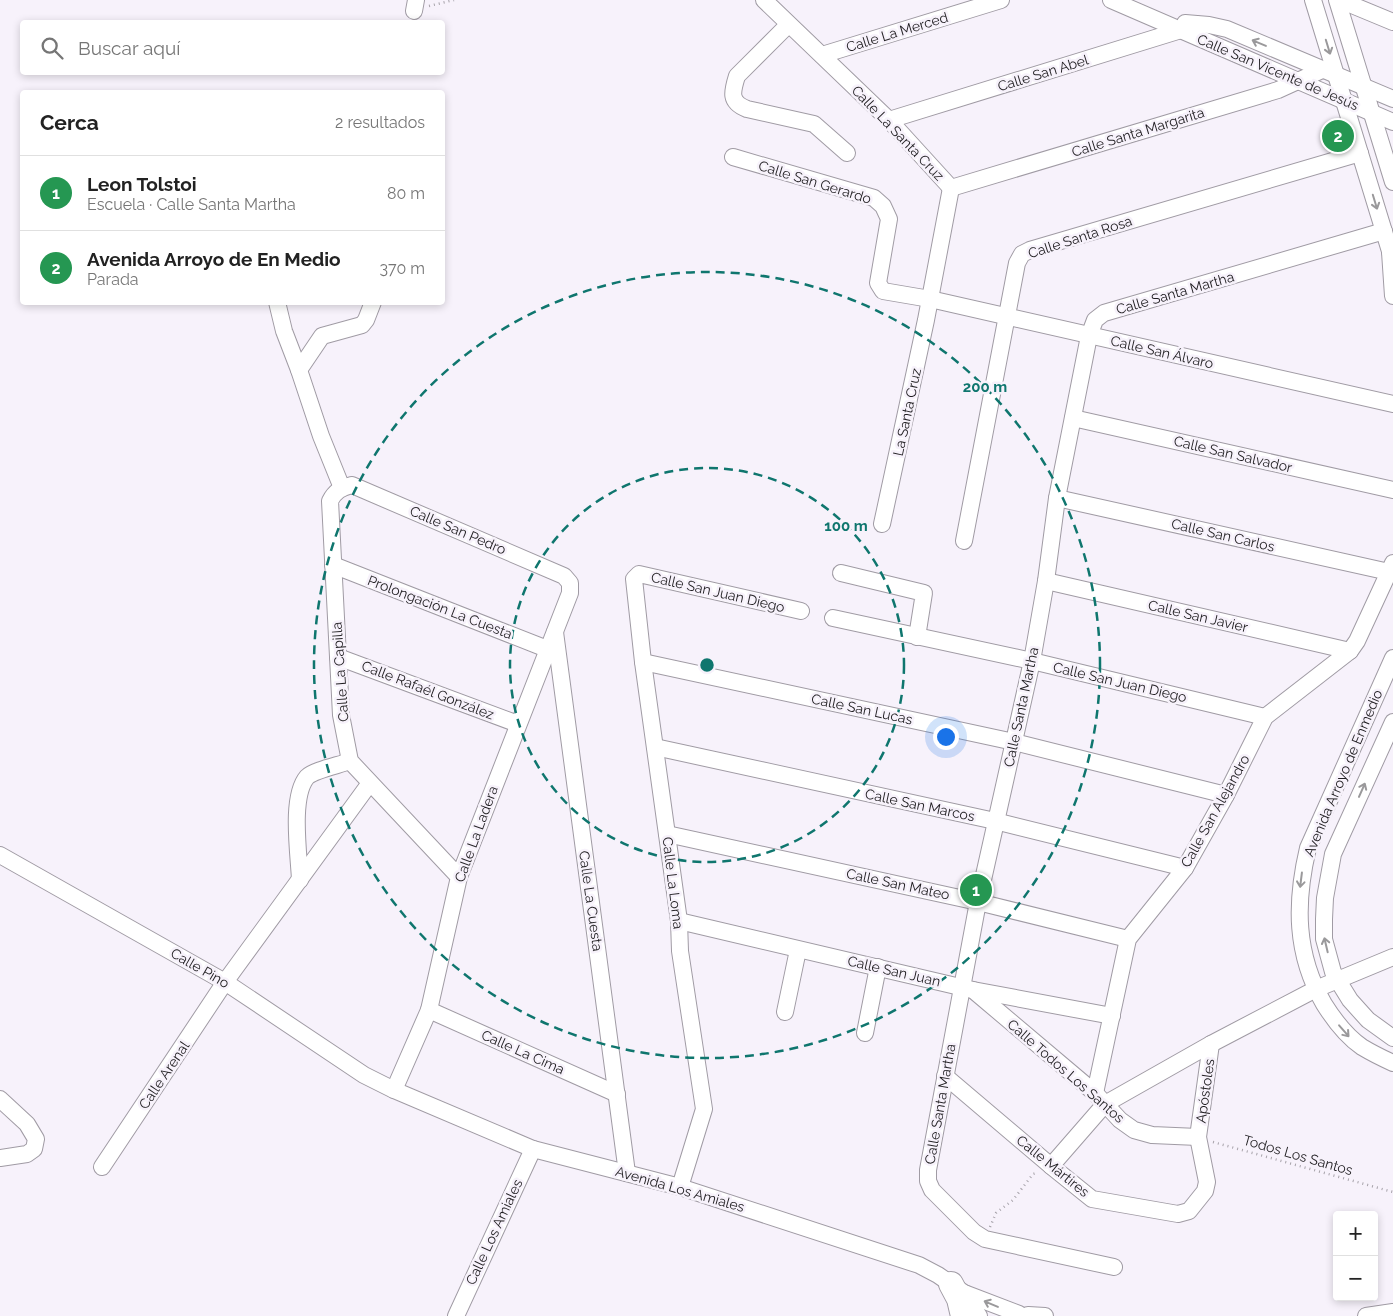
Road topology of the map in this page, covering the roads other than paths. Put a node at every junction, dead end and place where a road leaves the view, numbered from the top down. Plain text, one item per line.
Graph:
1 (764, 0) edge
2 (1001, 0) edge
3 (1111, 0) edge
4 (1313, 0) edge
5 (1338, 0) edge
6 (1393, 22) edge
7 (788, 24) junction
8 (1188, 27) junction
9 (822, 55) junction
10 (1329, 72) junction
11 (1299, 81) junction
12 (1364, 86) junction
13 (1393, 99) edge
14 (1344, 101) junction
15 (1372, 113) junction
16 (889, 120) junction
17 (1393, 122) edge
18 (847, 153) dead end
19 (1360, 153) junction
20 (733, 156) dead end
21 (1393, 182) edge
22 (951, 188) junction
23 (1384, 231) junction
24 (1392, 256) edge
25 (879, 278) joint
26 (1393, 296) edge
27 (930, 300) junction
28 (278, 305) edge
29 (372, 305) edge
30 (1008, 317) junction
31 (1089, 336) junction
32 (299, 370) junction
33 (1393, 404) edge
34 (1073, 418) junction
35 (342, 488) junction
36 (1393, 490) edge
37 (1057, 498) junction
38 (882, 524) dead end
39 (964, 541) dead end
40 (333, 565) junction
41 (1391, 567) edge
42 (841, 573) dead end
43 (636, 576) joint
44 (1046, 581) junction
45 (570, 583) joint
46 (802, 611) dead end
47 (833, 618) dead end
48 (554, 629) junction
49 (916, 637) junction
50 (547, 649) junction
51 (1350, 651) junction
52 (338, 657) junction
53 (1393, 658) edge
54 (1032, 661) junction
55 (643, 662) junction
56 (1265, 717) junction
57 (1393, 722) edge
58 (518, 724) junction
59 (1014, 742) junction
60 (654, 747) junction
61 (350, 762) junction
62 (370, 783) junction
63 (1226, 795) junction
64 (995, 821) junction
65 (666, 834) junction
66 (0, 855) edge
67 (1185, 868) junction
68 (459, 877) junction
69 (300, 880) junction
70 (978, 902) junction
71 (678, 921) junction
72 (1128, 939) junction
73 (798, 950) junction
74 (1393, 957) edge
75 (878, 967) junction
76 (1337, 980) junction
77 (225, 982) junction
78 (967, 988) junction
79 (1316, 989) junction
80 (429, 1010) junction
81 (785, 1012) dead end
82 (1112, 1016) junction
83 (865, 1033) dead end
84 (1393, 1038) edge
85 (1212, 1044) junction
86 (1393, 1063) edge
87 (945, 1076) junction
88 (394, 1090) junction
89 (617, 1094) junction
90 (0, 1099) edge
91 (1100, 1099) junction
92 (1198, 1137) junction
93 (533, 1148) junction
94 (0, 1158) edge
95 (1051, 1166) junction
96 (102, 1167) dead end
97 (628, 1173) junction
98 (680, 1187) junction
99 (1114, 1267) dead end
100 (959, 1298) edge
101 (1393, 1312) edge
102 (1022, 1315) edge
103 (456, 1316) edge
104 (979, 1316) edge
105 (1045, 1316) edge
106 (1366, 1316) edge

1 - 7 street, Calle La Santa Cruz
2 - 9 street, Calle La Merced
3 - 8 street, Calle San Vicente de Jesús
4 -> 10 street
5 - 6 street
5 - 12 street
7 - 9 street, Calle La Santa Cruz
7 - 18 street
10 -> 8 street, Calle San Vicente de Jesús
8 - 11 street, Calle San Vicente de Jesús
8 - 16 street, Calle San Abel
9 - 16 street, Calle La Santa Cruz
10 - 11 street, Calle Santa Margarita
10 - 12 street, Calle San Vicente de Jesús
10 - 14 street
11 - 14 street, Calle San Vicente de Jesús
11 - 22 street, Calle Santa Margarita
12 - 13 street, Calle San Vicente de Jesús
12 - 15 street
14 - 15 street, Calle San Vicente de Jesús
14 - 19 street
15 - 17 street, Calle San Vicente de Jesús
15 - 21 street
16 - 22 street, Calle La Santa Cruz
19 -> 23 street
19 - 30 street, Calle Santa Rosa
20 - 25 street, Calle San Gerardo
22 - 27 street, Calle La Santa Cruz
23 - 24 street
23 - 31 street, Calle Santa Martha
24 - 26 street
25 - 27 street, Calle San Álvaro
27 - 30 street, Calle San Álvaro
27 - 38 street, La Santa Cruz
28 - 32 street
29 - 32 street
30 - 31 street, Calle San Álvaro
30 - 39 street, Calle Santa Rosa
31 - 33 street, Calle San Álvaro
31 - 34 street, Calle Santa Martha
32 - 35 street
34 - 36 street, Calle San Salvador
34 - 37 street, Calle Santa Martha
35 - 40 street, Calle La Capilla
35 - 45 street, Calle San Pedro
37 - 41 street, Calle San Carlos
37 - 44 street, Calle Santa Martha
40 - 50 street, Prolongación La Cuesta
40 - 52 street, Calle La Capilla
41 - 51 street, Calle San Alejandro
42 - 49 street
43 - 46 street, Calle San Juan Diego
43 - 55 street, Calle La Loma
44 - 51 street, Calle San Javier
44 - 54 street, Calle Santa Martha
45 - 48 street, Calle La Ladera
47 - 49 street, Calle San Juan Diego
48 - 50 street, Calle La Ladera
48 - 89 street, Calle La Cuesta
49 - 54 street, Calle San Juan Diego
50 - 58 street, Calle La Ladera
51 - 56 street, Calle San Alejandro
52 - 58 street, Calle Rafaél González
52 - 61 street, Calle La Capilla
53 -> 79 street, Avenida Arroyo de Enmedio
54 - 56 street, Calle San Juan Diego
54 - 59 street, Calle Santa Martha
55 - 59 street, Calle San Lucas
55 - 60 street, Calle La Loma
56 - 63 street, Calle San Alejandro
76 -> 57 street, Avenida Arroyo de Enmedio
58 - 68 street, Calle La Ladera
59 - 63 street, Calle San Lucas
59 - 64 street, Calle Santa Martha
60 - 64 street, Calle San Marcos
60 - 65 street, Calle La Loma
61 - 62 street
61 - 69 street
62 - 68 street
62 - 69 street, Calle Arenal
63 - 67 street, Calle San Alejandro
64 - 67 street, Calle San Marcos
64 - 70 street, Calle Santa Martha
65 - 70 street, Calle San Mateo
65 - 71 street, Calle La Loma
66 - 77 street, Calle Pino
67 - 72 street, Calle San Alejandro
68 - 80 street, Calle La Ladera
69 - 77 street, Calle Arenal
70 - 72 street, Calle San Mateo
70 - 78 street, Calle Santa Martha
71 - 73 street, Calle San Juan
71 - 98 street, Calle La Loma
72 - 82 street, Calle San Alejandro
73 - 75 street, Calle San Juan
73 - 81 street
74 - 76 street
75 - 78 street, Calle San Juan
75 - 83 street
76 - 79 street
76 - 84 street, Avenida Arroyo de Enmedio
77 - 88 street, Calle Pino
77 - 96 street, Calle Arenal
78 - 82 street, Calle San Juan
78 - 87 street, Calle Santa Martha
78 - 91 street, Calle Todos Los Santos
79 - 85 street
79 -> 86 street, Avenida Arroyo de Enmedio
80 - 88 street, Calle La Ladera
80 - 89 street, Calle La Cima
82 - 91 street, Calle San Alejandro
85 - 91 street
85 - 92 street, Apóstoles
87 - 95 street, Calle Mártires
87 - 99 street, Calle Santa Martha
88 - 93 street, Avenida Los Amiales
89 - 97 street, Calle La Cuesta
90 - 94 street
91 - 92 street, Calle Todos Los Santos
91 - 95 street
92 - 95 street, Calle Mártires
93 - 97 street, Avenida Los Amiales
93 - 103 street, Calle Los Amiales
97 - 98 street, Avenida Los Amiales
98 - 100 street, Avenida Los Amiales
102 -> 100 street, Avenida Los Amiales
100 - 104 street, Avenida Los Amiales
101 - 106 street
102 - 105 street

